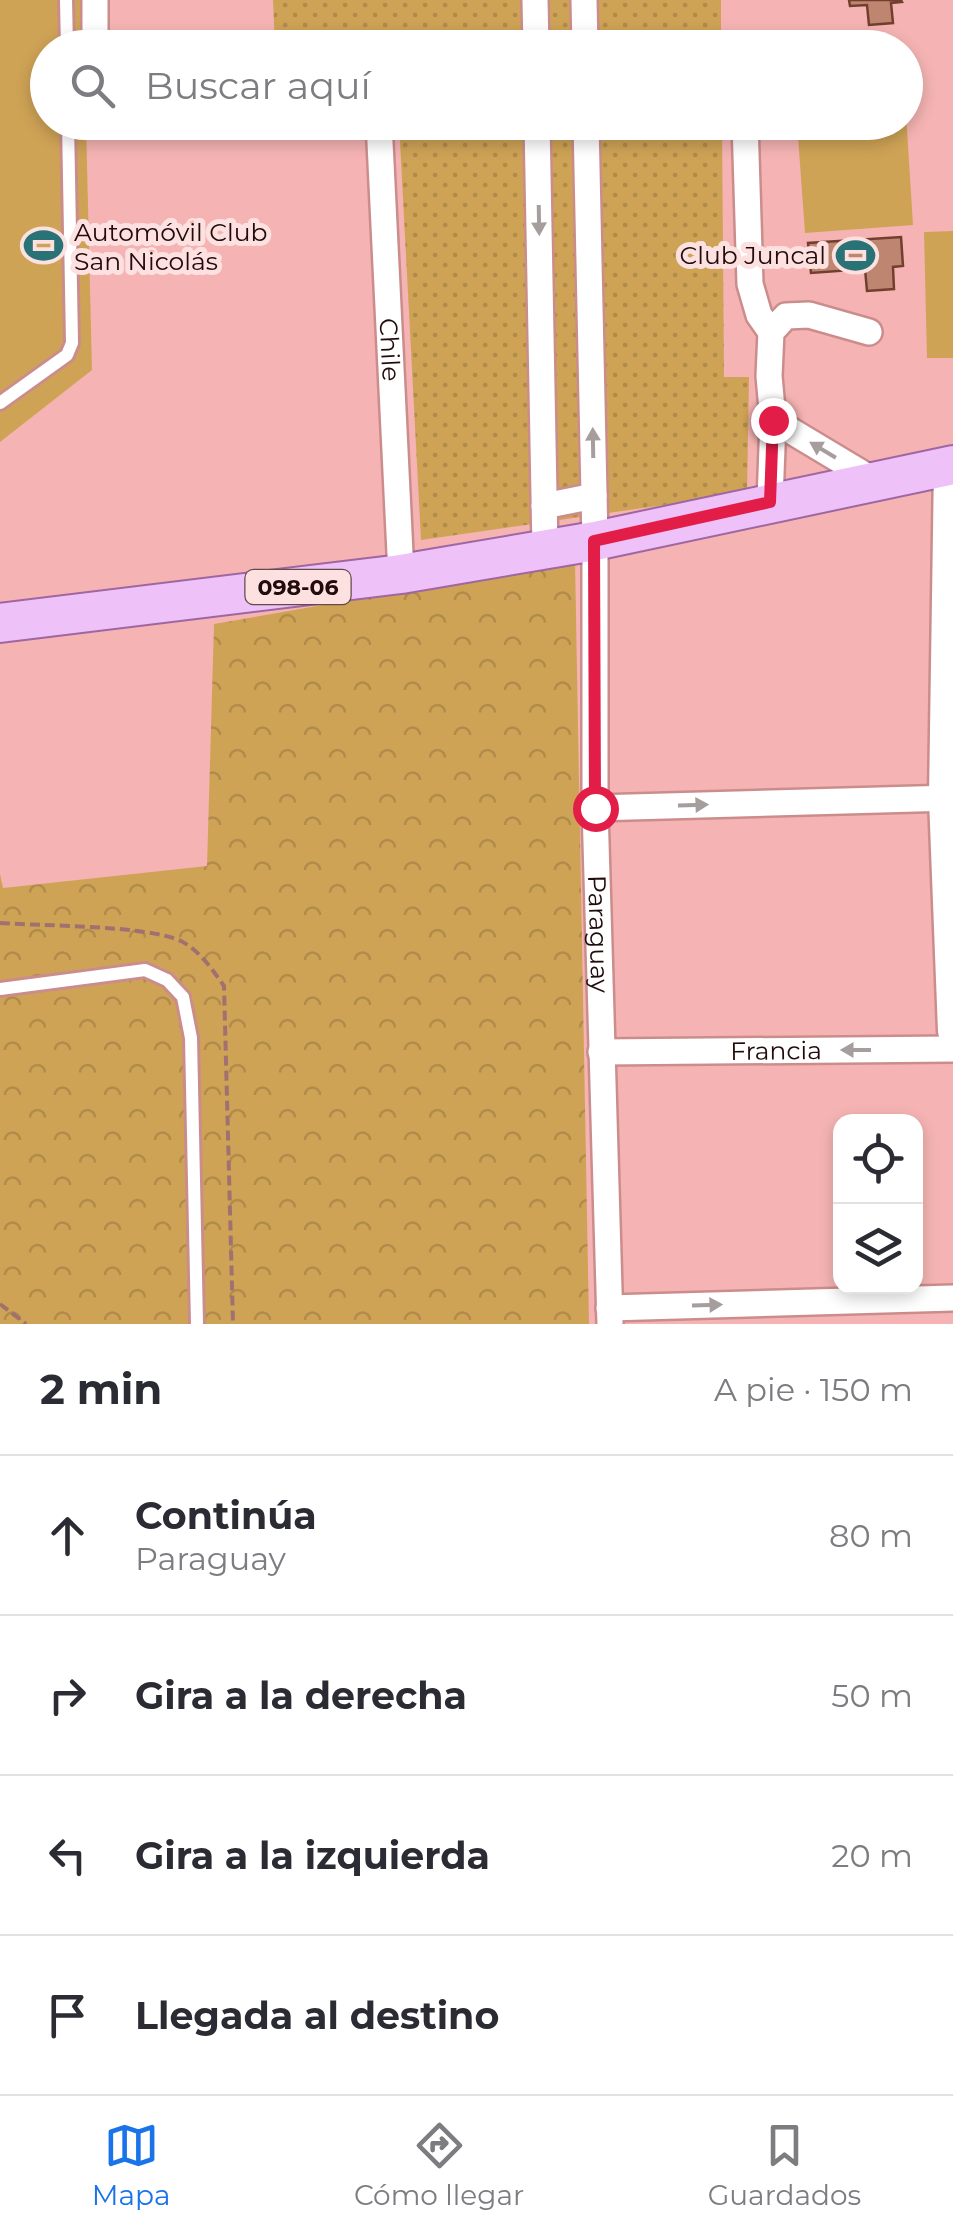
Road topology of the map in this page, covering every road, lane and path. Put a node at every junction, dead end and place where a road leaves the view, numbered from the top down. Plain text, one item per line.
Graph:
1 (66, 0) edge
2 (95, 0) edge
3 (535, 0) edge
4 (584, 0) edge
5 (67, 30) edge
6 (94, 30) edge
7 (536, 30) edge
8 (585, 30) edge
9 (68, 140) edge
10 (380, 140) edge
11 (537, 140) edge
12 (586, 140) edge
13 (746, 140) edge
14 (770, 332) junction
15 (868, 332) dead end
16 (0, 403) edge
17 (773, 420) junction
18 (951, 466) edge
19 (874, 480) junction
20 (594, 496) junction
21 (770, 502) junction
22 (544, 506) junction
23 (594, 541) junction
24 (545, 550) junction
25 (401, 574) junction
26 (0, 623) edge
27 (949, 798) edge
28 (595, 808) junction
29 (0, 989) edge
30 (953, 1031) edge
31 (953, 1050) edge
32 (601, 1052) junction
33 (953, 1298) edge
34 (0, 1304) edge
35 (609, 1316) edge
36 (26, 1324) edge
37 (197, 1324) edge

1 - 5 lane
2 - 6 street
3 - 7 street
4 - 8 street
9 - 16 lane
10 - 25 street, Chile
11 -> 22 street
20 -> 12 street, Paraguay
13 - 14 street
14 - 15 street
14 - 17 street
19 -> 17 street
17 - 21 street
18 - 19 main road, 098-06
18 - 27 street
19 - 21 main road, 098-06
20 - 22 street
20 - 23 street, Paraguay
21 - 23 main road, 098-06
22 - 24 street
23 - 24 main road, 098-06
23 - 28 street, Paraguay
24 - 25 main road, 098-06
25 - 26 main road, 098-06
28 -> 27 street
27 - 30 street
28 - 32 street, Paraguay
29 - 37 lane
31 -> 32 street, Francia
32 - 35 street, Paraguay
35 -> 33 street
34 - 36 path

